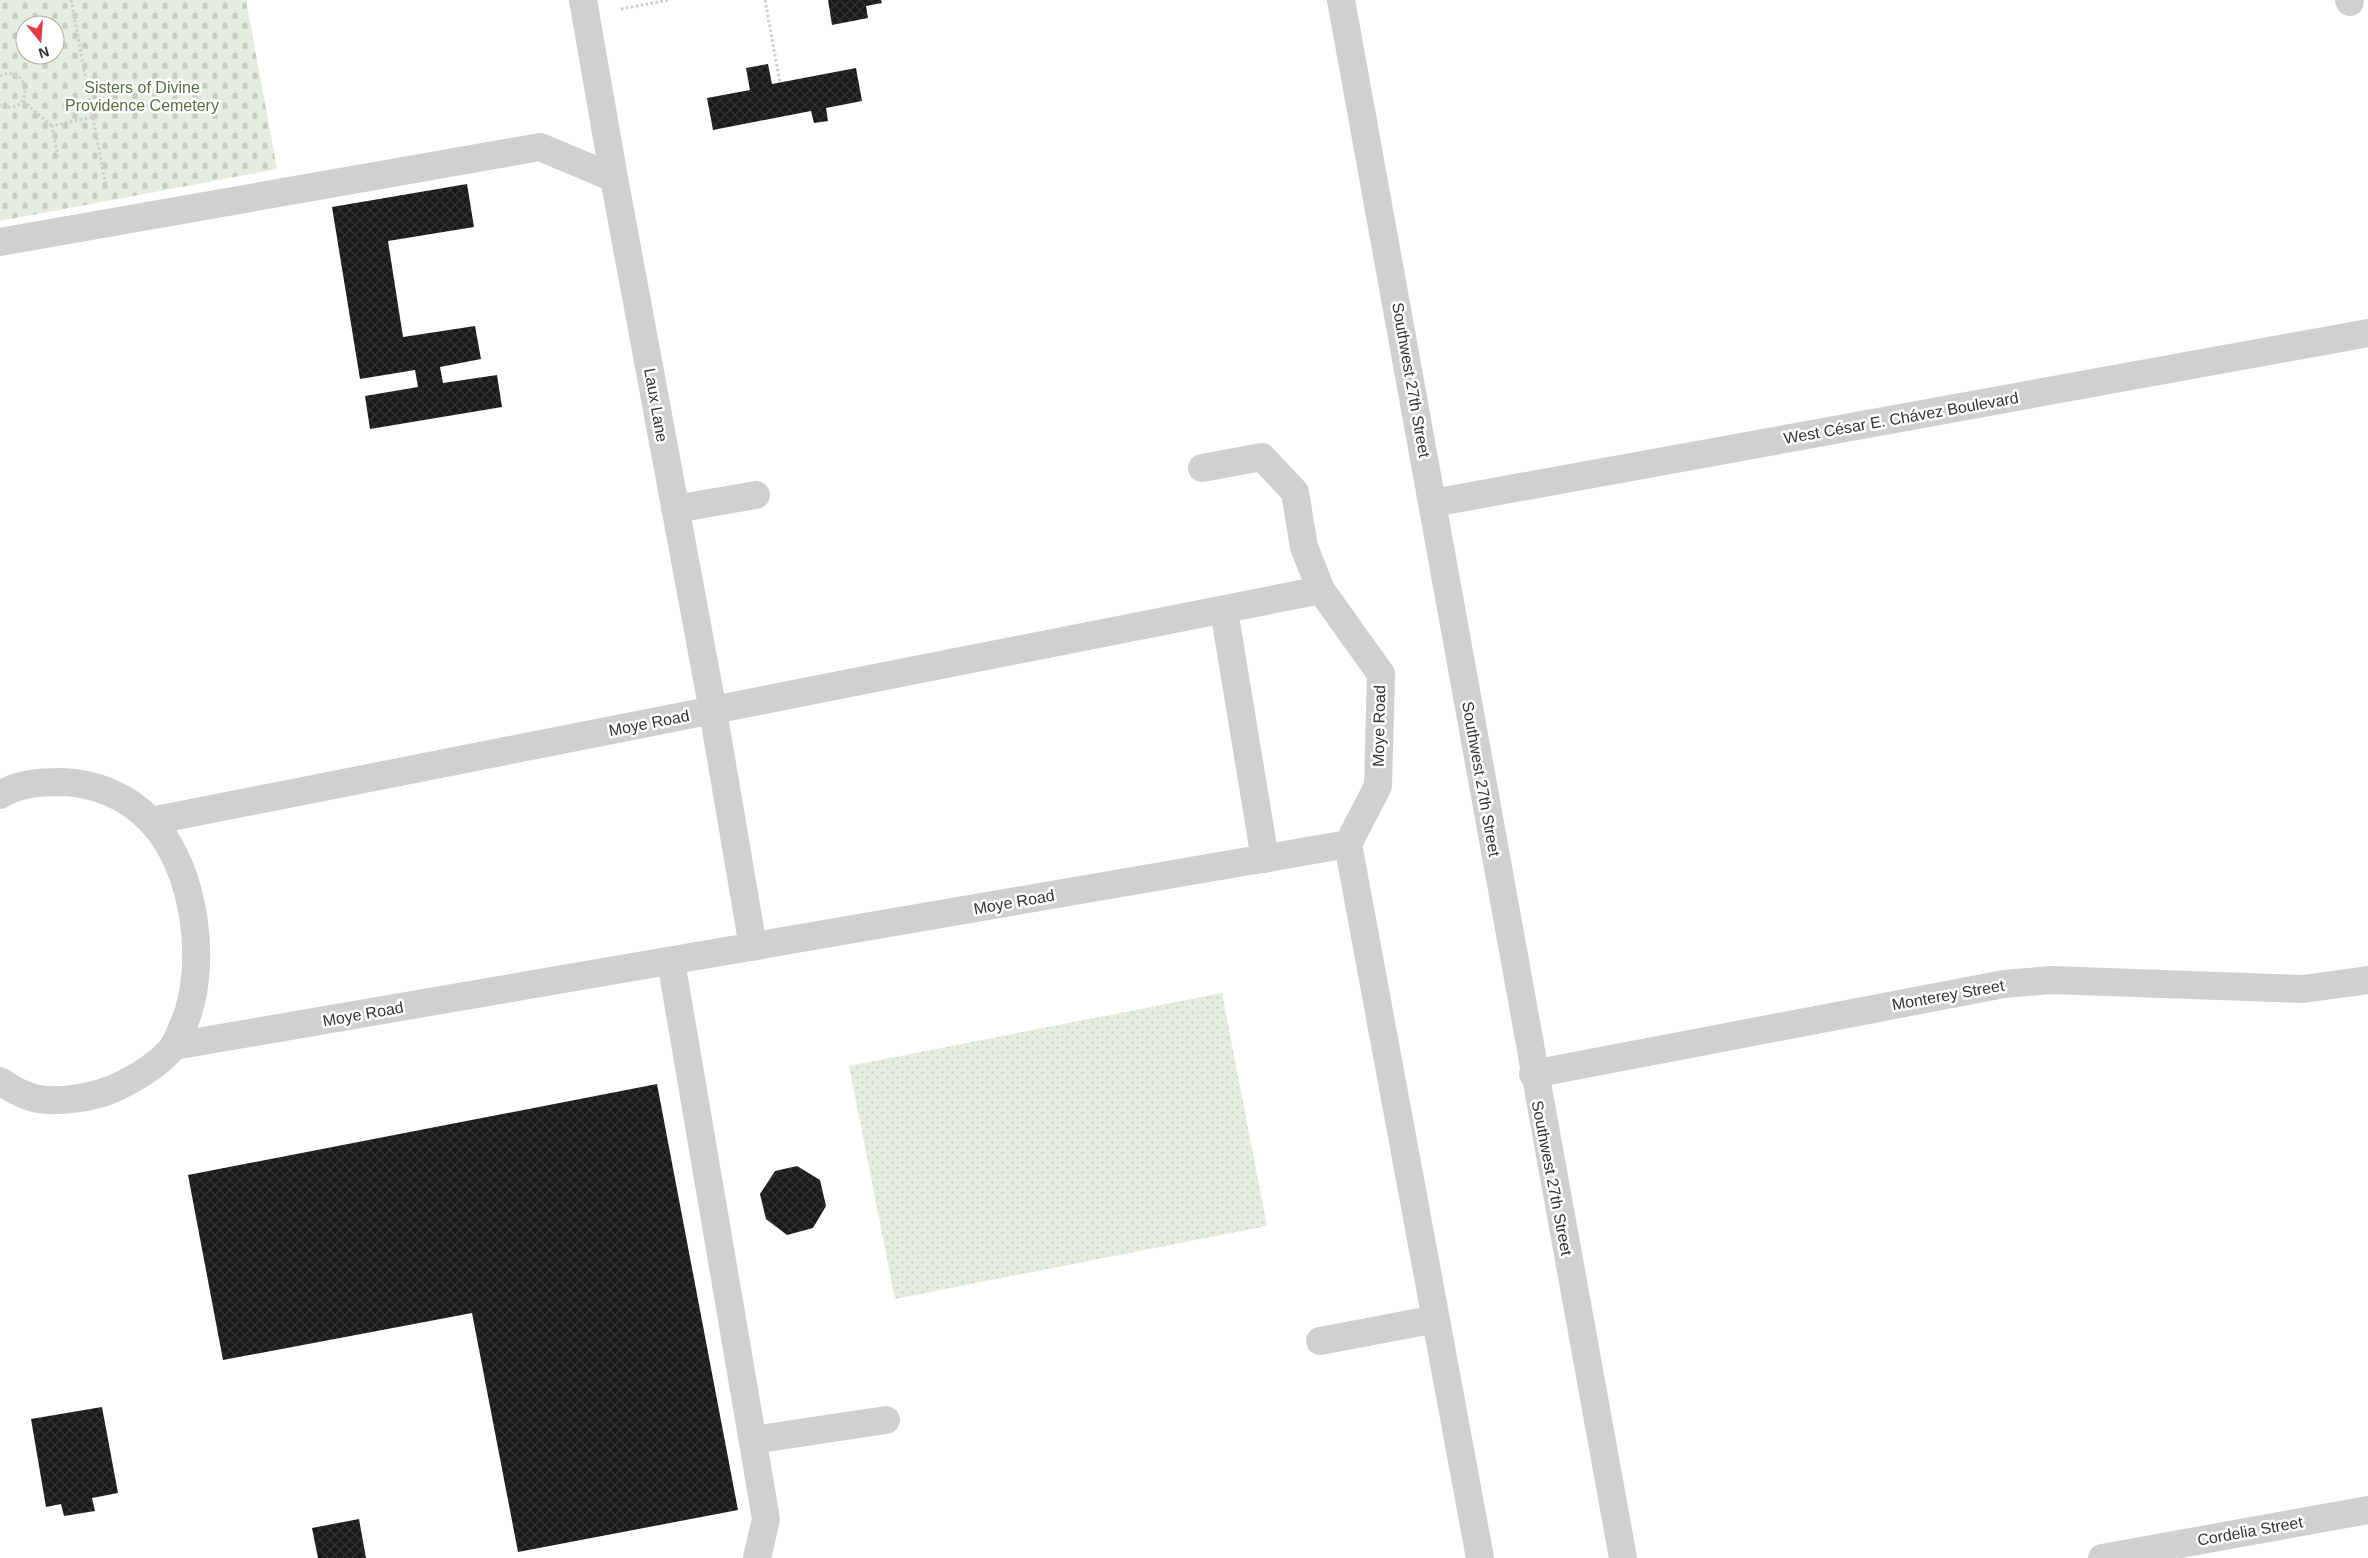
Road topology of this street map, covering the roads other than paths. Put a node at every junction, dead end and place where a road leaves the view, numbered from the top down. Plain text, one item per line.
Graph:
1 (1341, 0) edge
2 (584, 8) edge
3 (614, 178) junction
4 (0, 242) edge
5 (2368, 333) edge
6 (1202, 468) dead end
7 (756, 495) dead end
8 (1433, 503) junction
9 (675, 509) junction
10 (1322, 590) junction
11 (1224, 610) junction
12 (713, 710) junction
13 (0, 795) edge
14 (152, 821) junction
15 (1348, 844) junction
16 (1265, 859) junction
17 (753, 947) junction
18 (671, 961) junction
19 (2368, 980) edge
20 (174, 1046) junction
21 (1533, 1074) junction
22 (0, 1081) edge
23 (1436, 1319) junction
24 (1320, 1341) dead end
25 (886, 1420) dead end
26 (753, 1440) junction
27 (2368, 1510) edge
28 (757, 1558) edge
29 (1480, 1558) edge
30 (1623, 1558) edge
31 (2102, 1558) edge

1 - 8 street, Southwest 27th Street
2 - 3 street, Laux Lane
3 - 4 street
3 - 9 street, Laux Lane
5 - 8 street, West César E. Chávez Boulevard
6 - 10 street
7 - 9 street
8 - 21 street, Southwest 27th Street
9 - 12 street, Laux Lane
10 - 11 street, Moye Road
10 - 15 street, Moye Road
11 - 12 street, Moye Road
11 - 16 street
12 - 14 street, Moye Road
12 - 17 street, Laux Lane
13 - 14 street
14 - 20 street
15 - 16 street, Moye Road
15 - 23 street
16 - 17 street, Moye Road
17 - 18 street, Moye Road
18 - 20 street, Moye Road
18 - 26 street
19 - 21 street, Monterey Street
20 - 22 street
21 - 30 street, Southwest 27th Street
23 - 24 street
23 - 29 street
25 - 26 street
26 - 28 street
27 - 31 street, Cordelia Street

